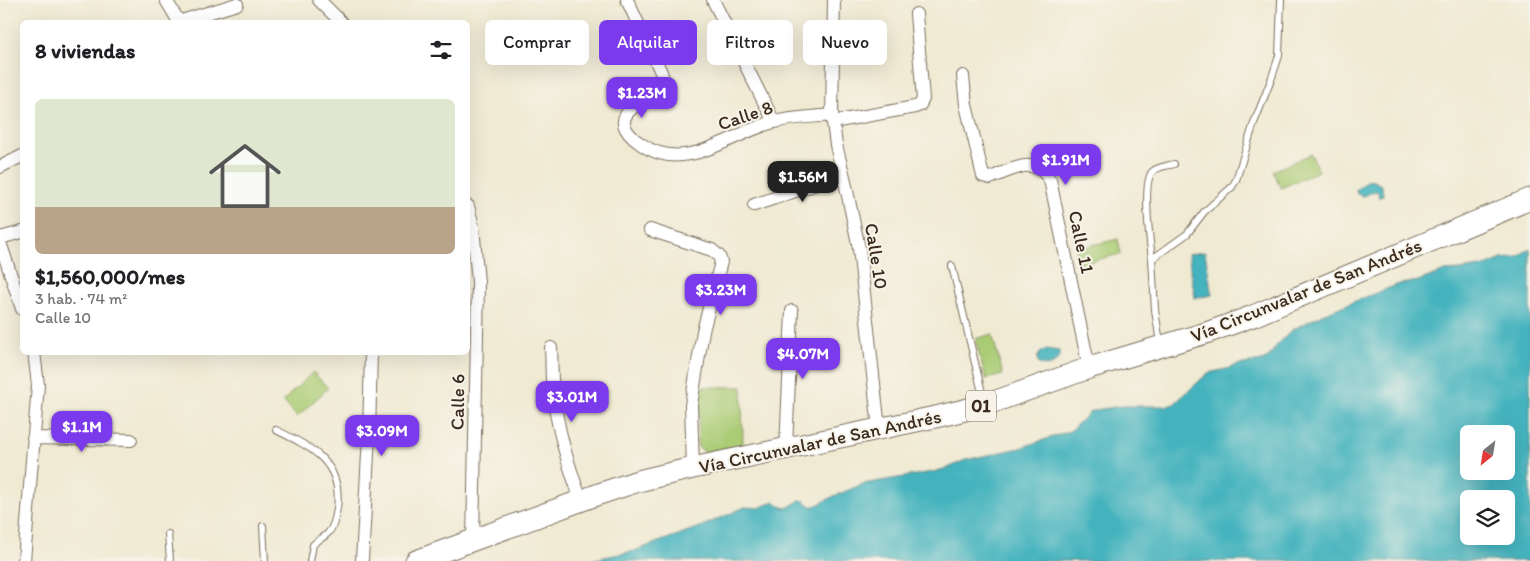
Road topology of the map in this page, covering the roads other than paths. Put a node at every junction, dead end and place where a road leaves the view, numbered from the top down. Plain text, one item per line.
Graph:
1 (166, 0) edge
2 (319, 0) edge
3 (627, 0) edge
4 (713, 0) edge
5 (834, 0) edge
6 (1282, 0) edge
7 (237, 4) dead end
8 (916, 14) dead end
9 (177, 20) edge
10 (185, 20) edge
11 (339, 20) edge
12 (963, 76) dead end
13 (833, 118) junction
14 (774, 122) junction
15 (20, 157) edge
16 (1174, 164) dead end
17 (0, 167) edge
18 (844, 177) junction
19 (1530, 199) edge
20 (754, 205) dead end
21 (470, 214) edge
22 (650, 230) dead end
23 (20, 233) edge
24 (0, 240) edge
25 (1152, 258) junction
26 (952, 266) dead end
27 (20, 301) edge
28 (792, 311) dead end
29 (1160, 346) junction
30 (551, 348) dead end
31 (34, 355) edge
32 (371, 355) edge
33 (1089, 368) junction
34 (985, 405) junction
35 (879, 429) junction
36 (276, 430) dead end
37 (33, 438) junction
38 (131, 440) dead end
39 (786, 448) junction
40 (693, 468) junction
41 (581, 500) junction
42 (263, 526) dead end
43 (168, 534) dead end
44 (473, 540) junction
45 (24, 561) edge
46 (170, 561) edge
47 (265, 561) edge
48 (310, 561) edge
49 (362, 561) edge
50 (416, 561) edge

1 - 9 street
2 - 11 street
3 - 14 street, Calle 8
4 - 14 street
5 - 13 street, Calle 10
6 - 25 lane
7 - 10 street
8 - 13 street, Calle 8
12 - 33 street, Calle 11
13 - 14 street, Calle 8
13 - 18 street, Calle 10
15 - 17 street
16 - 25 lane
18 - 20 street
18 - 35 street, Calle 10
19 - 29 highway, Vía Circunvalar de San Andrés / 01
21 - 44 street, Calle 6
22 - 40 street
23 - 24 street
24 - 27 street
25 - 29 lane
26 - 34 lane
28 - 39 street
29 - 33 highway, Vía Circunvalar de San Andrés / 01
30 - 41 street
31 - 37 street
32 - 49 street
33 - 34 highway, Vía Circunvalar de San Andrés / 01
34 - 35 highway, Vía Circunvalar de San Andrés / 01
35 - 39 highway, Vía Circunvalar de San Andrés / 01
36 - 48 lane
37 - 38 street
37 - 45 street
39 - 40 highway, Vía Circunvalar de San Andrés / 01
40 - 41 highway, Vía Circunvalar de San Andrés / 01
41 - 44 highway, Vía Circunvalar de San Andrés / 01
42 - 47 lane
43 - 46 lane
44 - 50 highway, Vía Circunvalar de San Andrés / 01

